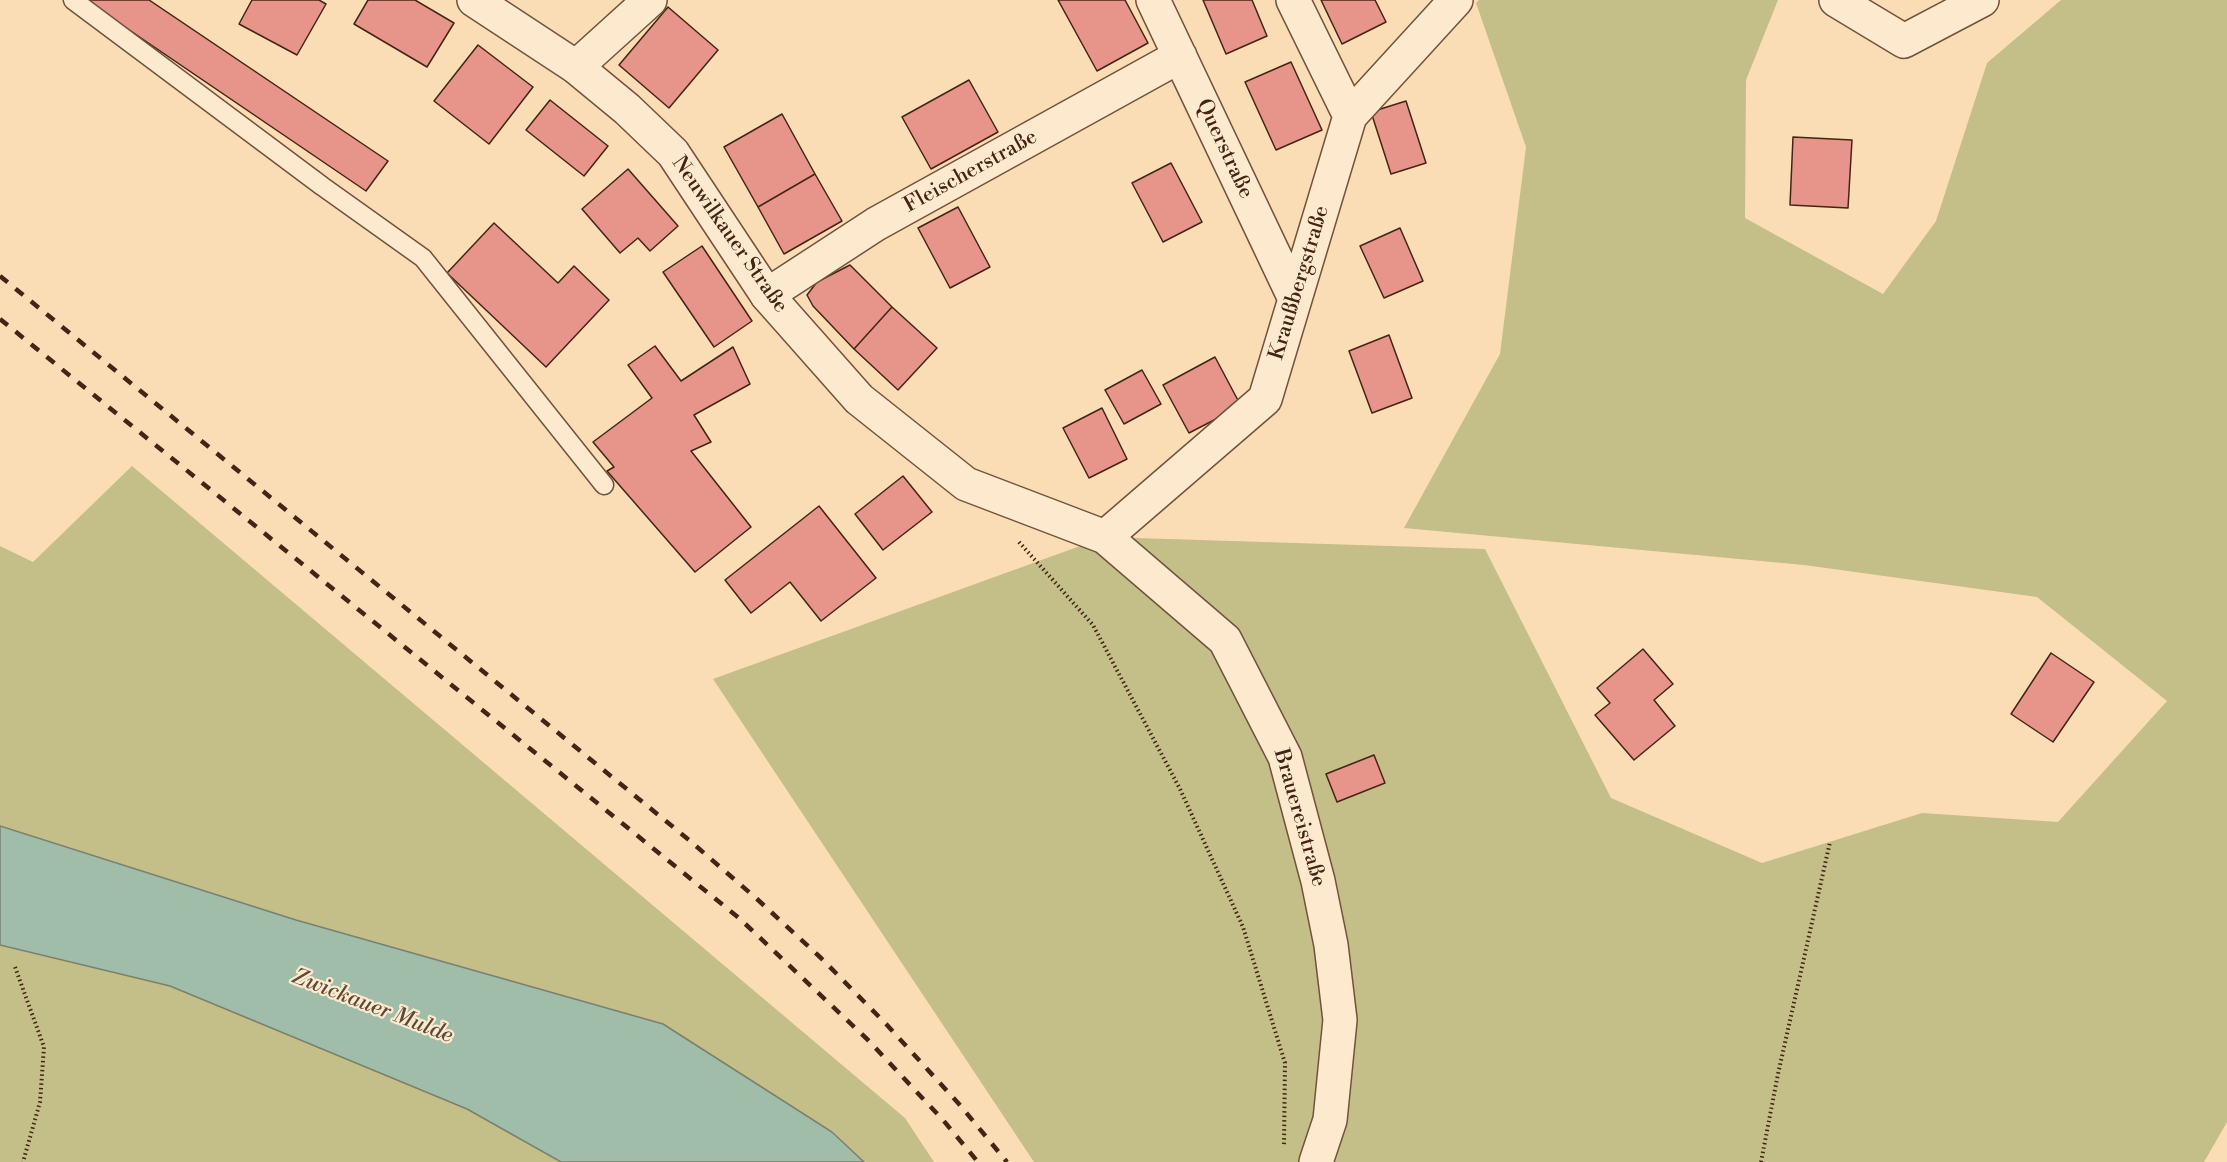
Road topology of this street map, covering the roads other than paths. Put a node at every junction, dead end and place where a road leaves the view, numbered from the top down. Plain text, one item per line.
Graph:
1 (73, 0) edge
2 (474, 0) edge
3 (650, 0) edge
4 (1152, 0) edge
5 (1293, 0) edge
6 (1456, 0) edge
7 (1836, 0) edge
8 (1982, 0) edge
9 (1180, 56) junction
10 (576, 67) junction
11 (1350, 116) junction
12 (767, 295) junction
13 (1295, 299) junction
14 (604, 485) dead end
15 (1105, 537) junction
16 (1316, 1162) edge

1 - 14 lane
2 - 10 street, Neuwilkauer Straße
3 - 10 street
4 - 9 street, Querstraße
5 - 11 street
6 - 11 street, Kraußbergstraße
7 - 8 street
9 - 12 street, Fleischerstraße
9 - 13 street, Querstraße
10 - 12 street, Neuwilkauer Straße
11 - 13 street, Kraußbergstraße
12 - 15 street, Neuwilkauer Straße
13 - 15 street, Kraußbergstraße
15 - 16 street, Brauereistraße

